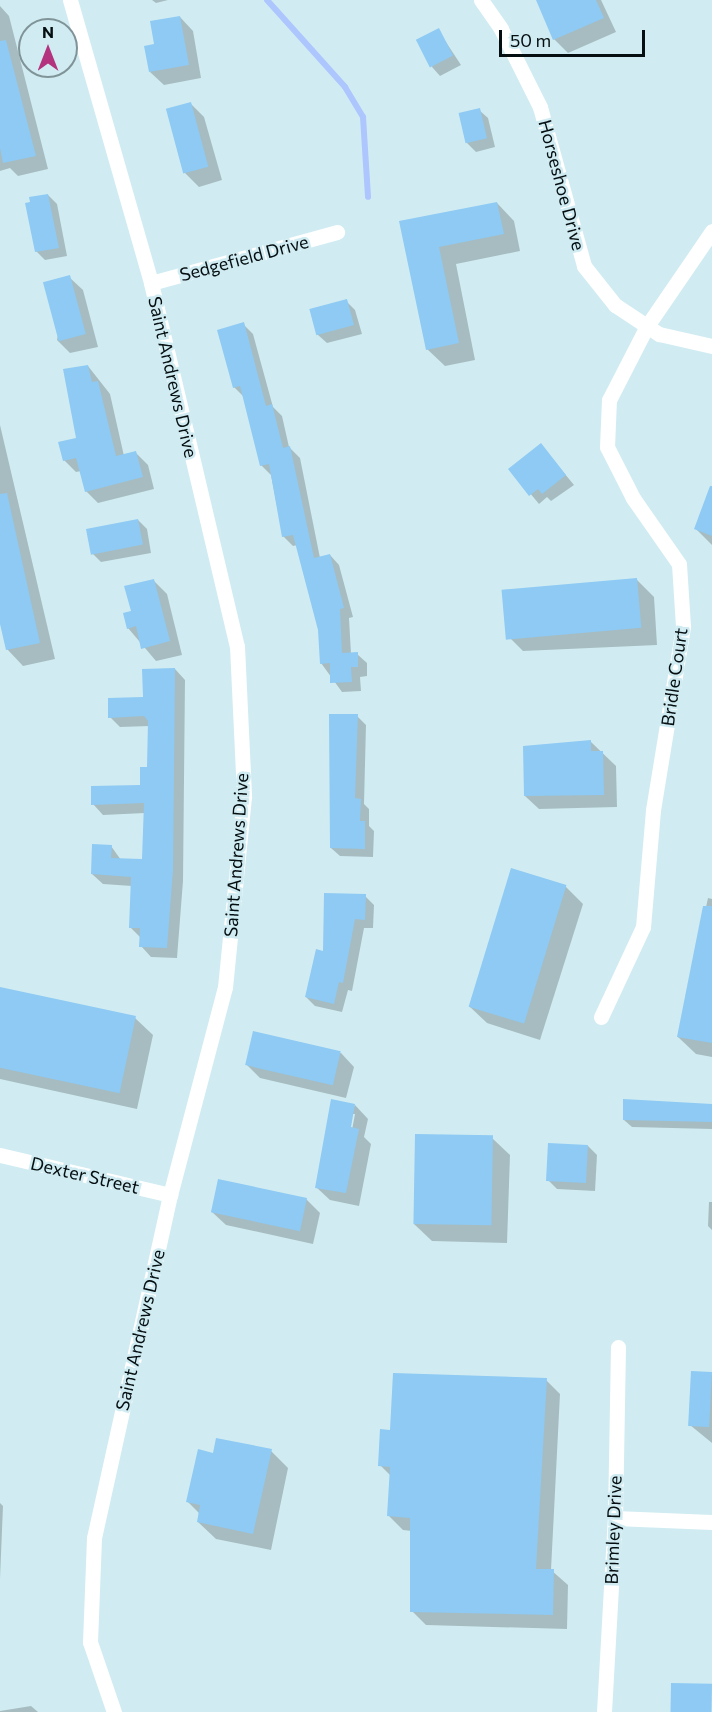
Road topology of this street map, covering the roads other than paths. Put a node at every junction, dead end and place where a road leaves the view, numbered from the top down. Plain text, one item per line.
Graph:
1 (70, 0) edge
2 (481, 0) edge
3 (712, 231) edge
4 (337, 232) dead end
5 (151, 283) junction
6 (647, 326) junction
7 (712, 346) edge
8 (601, 1017) dead end
9 (0, 1155) edge
10 (170, 1195) junction
11 (618, 1347) dead end
12 (615, 1518) junction
13 (712, 1522) edge
14 (114, 1712) edge
15 (604, 1712) edge

1 - 5 street, Saint Andrews Drive
2 - 6 street, Horseshoe Drive
3 - 6 street, Bridle Court
4 - 5 street, Sedgefield Drive
5 - 10 street, Saint Andrews Drive
6 - 7 street, Horseshoe Drive
6 - 8 street, Bridle Court
9 - 10 street, Dexter Street
10 - 14 street, Saint Andrews Drive
11 - 12 street, Brimley Drive
12 - 13 street
12 - 15 street, Brimley Drive

